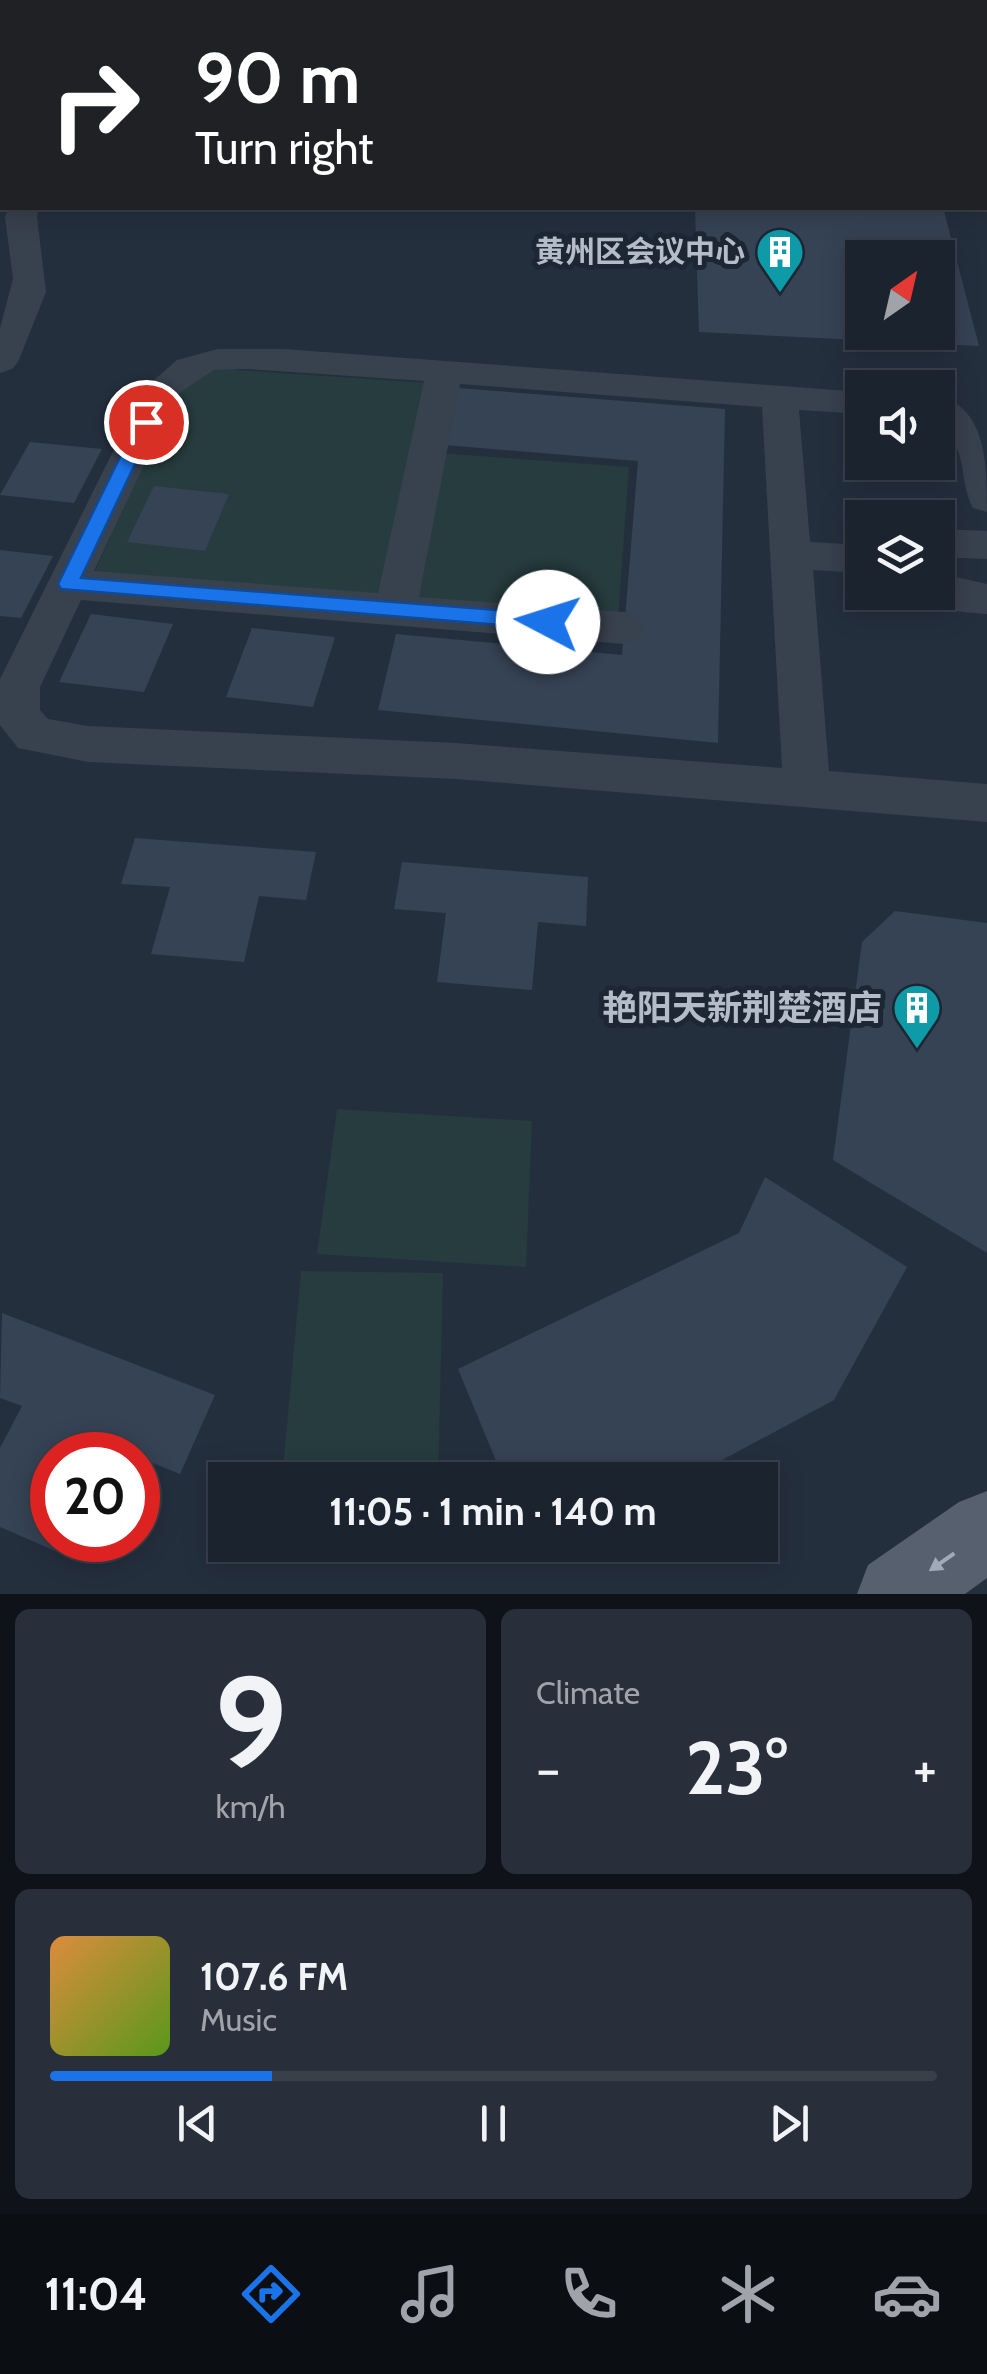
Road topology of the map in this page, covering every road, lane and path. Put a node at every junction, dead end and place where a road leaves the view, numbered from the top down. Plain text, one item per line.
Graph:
1 (24, 210) edge
2 (0, 362) edge
3 (444, 372) junction
4 (780, 396) junction
5 (845, 401) edge
6 (955, 409) edge
7 (987, 412) edge
8 (955, 418) edge
9 (987, 499) edge
10 (955, 544) edge
11 (987, 545) edge
12 (791, 555) junction
13 (845, 559) edge
14 (68, 584) junction
15 (955, 596) edge
16 (987, 599) edge
17 (395, 610) junction
18 (624, 628) dead end
19 (808, 789) junction
20 (987, 803) edge
21 (987, 1530) edge
22 (897, 1594) edge

1 - 2 street
3 - 4 street
3 - 14 street
3 - 17 street
4 - 5 street
4 - 12 street
6 - 7 street
8 - 9 street
10 - 11 street
12 - 13 street
12 - 19 street
14 - 17 street
14 - 19 street
15 - 16 street
17 - 18 street
19 - 20 street
21 -> 22 main road

